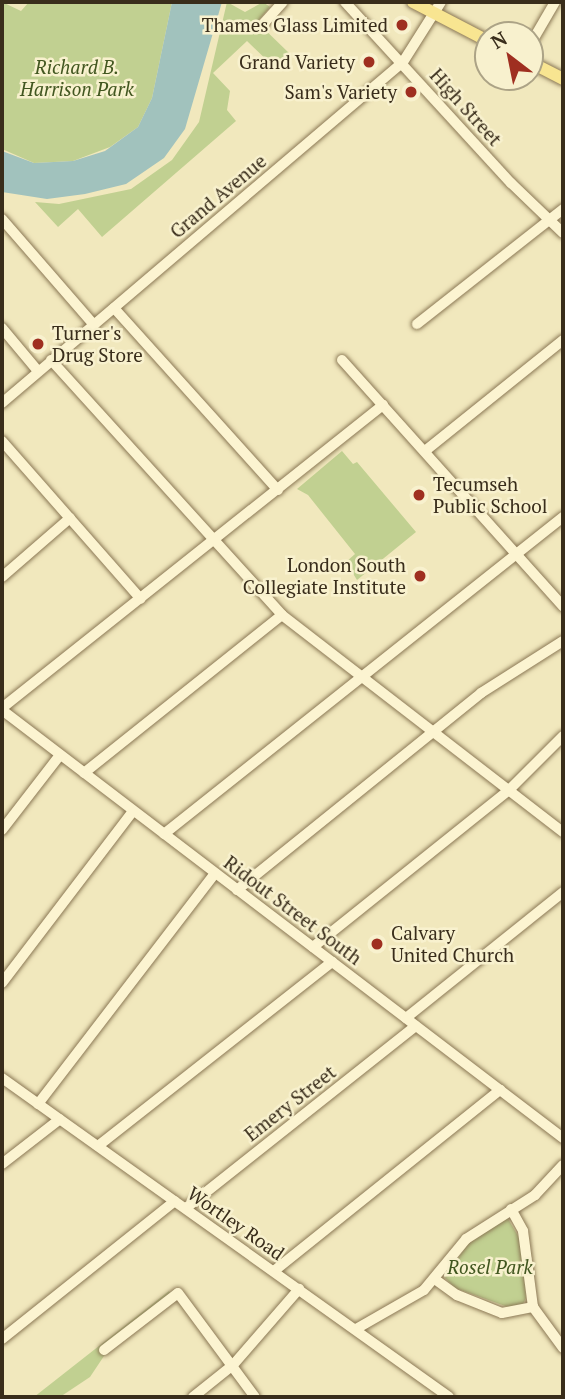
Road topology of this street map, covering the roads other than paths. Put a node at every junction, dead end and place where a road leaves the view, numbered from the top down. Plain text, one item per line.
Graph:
1 (283, 2) edge
2 (345, 2) edge
3 (413, 2) edge
4 (555, 2) edge
5 (438, 8) edge
6 (544, 21) edge
7 (264, 23) dead end
8 (474, 32) edge
9 (403, 62) junction
10 (544, 69) edge
11 (563, 79) edge
12 (563, 208) edge
13 (2, 219) edge
14 (549, 220) junction
15 (563, 233) edge
16 (114, 308) junction
17 (418, 324) dead end
18 (94, 325) junction
19 (2, 328) edge
20 (563, 340) edge
21 (51, 360) junction
22 (342, 360) dead end
23 (38, 371) junction
24 (2, 403) edge
25 (383, 405) junction
26 (2, 441) edge
27 (425, 452) junction
28 (278, 490) junction
29 (563, 517) edge
30 (70, 518) junction
31 (212, 541) junction
32 (518, 553) junction
33 (2, 577) edge
34 (141, 599) junction
35 (563, 606) edge
36 (282, 615) junction
37 (563, 641) edge
38 (361, 676) junction
39 (2, 709) edge
40 (436, 731) junction
41 (563, 736) edge
42 (60, 755) junction
43 (84, 773) junction
44 (510, 789) junction
45 (133, 811) junction
46 (2, 830) edge
47 (563, 832) edge
48 (164, 834) junction
49 (215, 873) junction
50 (237, 890) junction
51 (563, 892) edge
52 (313, 947) junction
53 (332, 962) junction
54 (2, 983) edge
55 (406, 1018) junction
56 (416, 1026) junction
57 (2, 1078) edge
58 (500, 1090) junction
59 (38, 1104) junction
60 (60, 1119) junction
61 (563, 1122) edge
62 (553, 1130) junction
63 (563, 1138) edge
64 (98, 1146) junction
65 (2, 1164) edge
66 (563, 1165) edge
67 (175, 1201) junction
68 (186, 1208) junction
69 (511, 1209) junction
70 (274, 1271) junction
71 (436, 1280) junction
72 (299, 1289) junction
73 (533, 1307) junction
74 (356, 1329) junction
75 (2, 1339) edge
76 (563, 1348) edge
77 (104, 1350) dead end
78 (233, 1366) junction
79 (193, 1397) edge
80 (255, 1397) edge
81 (449, 1397) edge

1 - 7 street
2 - 9 street, High Street
3 - 5 main road
4 - 6 street
5 - 8 main road
5 - 9 street, Grand Avenue
9 - 14 street, High Street
9 - 16 street, Grand Avenue
10 - 11 main road
12 - 14 street
13 - 18 street
14 - 15 street, High Street
14 - 17 street
16 - 18 street, Grand Avenue
16 - 28 street
18 - 21 street, Grand Avenue
19 - 23 street
20 - 27 street
21 - 23 street, Grand Avenue
21 - 31 street
22 - 25 street
23 - 24 street, Grand Avenue
25 - 27 street
25 - 28 street
26 - 30 street
27 - 32 street
28 - 31 street
29 - 32 street
30 - 33 street
30 - 34 street
31 - 34 street
31 - 36 street
32 - 35 street
32 - 38 street
34 - 39 street
36 - 38 street
36 - 43 street
37 - 40 street
38 - 40 street
38 - 48 street
39 - 42 street, Ridout Street South
40 - 44 street
40 - 50 street
41 - 44 street
42 - 43 street, Ridout Street South
42 - 46 street
43 - 45 street, Ridout Street South
44 - 47 street
44 - 52 street
45 - 48 street, Ridout Street South
45 - 54 street
48 - 49 street, Ridout Street South
49 - 50 street, Ridout Street South
49 - 59 street
50 - 52 street, Ridout Street South
51 - 55 street
52 - 53 street, Ridout Street South
53 - 55 street, Ridout Street South
53 - 64 street
55 - 56 street, Ridout Street South
56 - 58 street, Ridout Street South
56 - 68 street, Emery Street
57 - 59 street, Wortley Road
58 - 62 street, Ridout Street South
58 - 70 street
59 - 60 street, Wortley Road
60 - 64 street, Wortley Road
60 - 65 street
61 - 62 street
62 - 63 street, Ridout Street South
64 - 67 street, Wortley Road
66 - 69 street
67 - 68 street, Wortley Road
67 - 75 street
68 - 70 street, Wortley Road
69 - 71 street
69 - 73 street
70 - 72 street, Wortley Road
71 - 73 street
71 - 74 street
72 - 74 street, Wortley Road
72 - 78 street
73 - 76 street
74 - 81 street, Wortley Road
77 - 78 street
78 - 79 street
78 - 80 street

